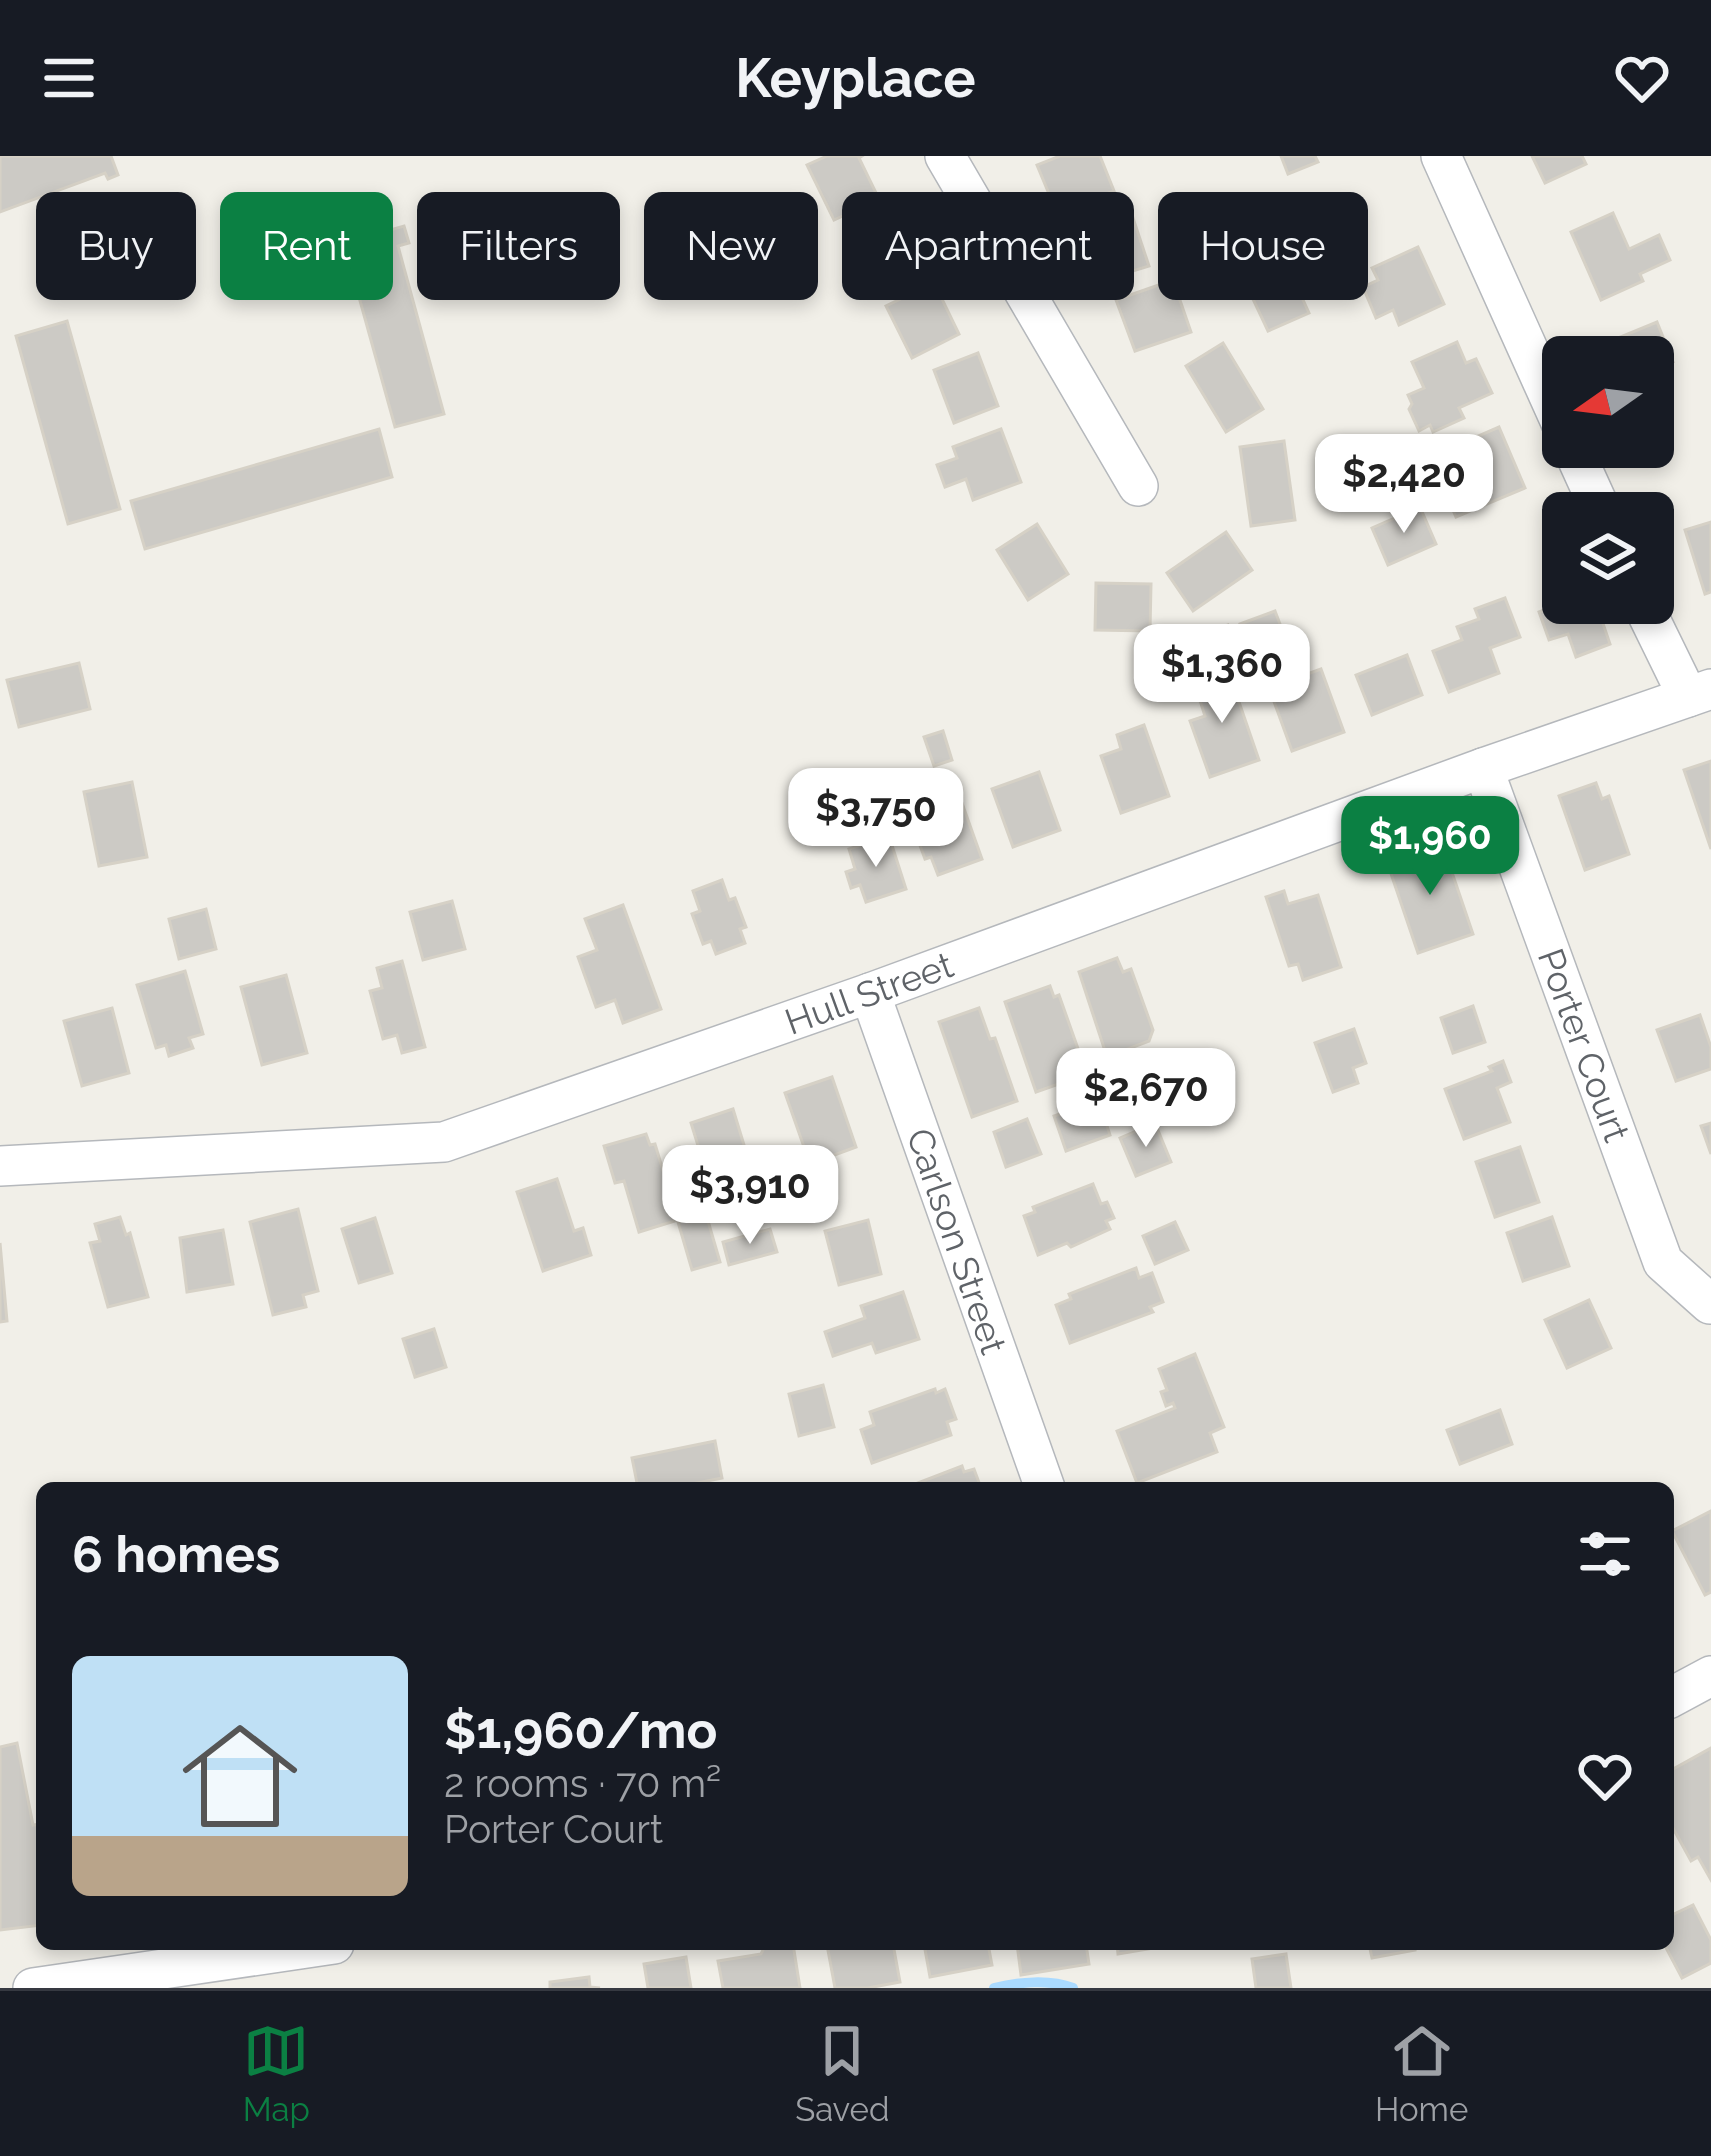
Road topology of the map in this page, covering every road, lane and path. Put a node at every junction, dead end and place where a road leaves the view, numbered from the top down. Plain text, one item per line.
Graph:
1 (944, 156) edge
2 (1441, 156) edge
3 (1542, 380) edge
4 (1138, 486) dead end
5 (1655, 624) edge
6 (1699, 693) edge
7 (1484, 768) junction
8 (870, 993) junction
9 (0, 1166) edge
10 (1710, 1304) edge
11 (1043, 1482) edge
12 (1711, 1676) edge
13 (1674, 1696) edge
14 (293, 1950) edge
15 (33, 1988) edge

1 - 4 street
2 - 3 street
5 - 6 street
6 - 7 street, Hull Street
7 - 8 street, Hull Street
7 - 10 street, Porter Court
8 - 9 street, Hull Street
8 - 11 street, Carlson Street
12 - 13 street
14 - 15 street

